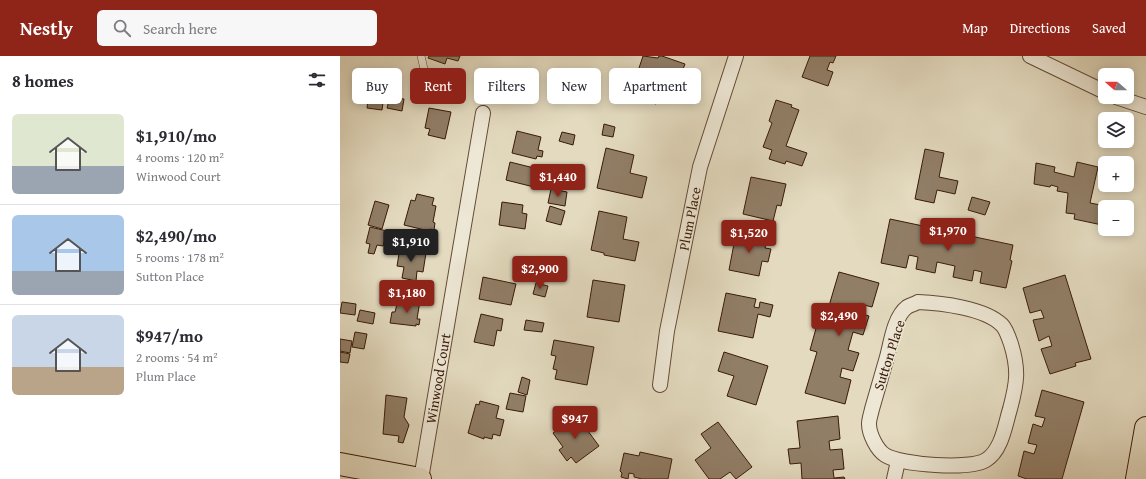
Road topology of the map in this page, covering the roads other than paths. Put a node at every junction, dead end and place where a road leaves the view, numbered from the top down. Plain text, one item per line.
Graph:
1 (421, 56) edge
2 (736, 56) edge
3 (1030, 56) edge
4 (424, 68) edge
5 (1098, 89) edge
6 (1134, 103) edge
7 (1146, 107) edge
8 (483, 113) dead end
9 (660, 385) dead end
10 (1146, 428) edge
11 (898, 461) junction
12 (340, 464) edge
13 (420, 479) edge
14 (894, 479) edge
15 (1137, 479) edge

1 - 4 lane
2 - 9 street, Plum Place
3 - 5 street
6 - 7 street
8 - 13 street, Winwood Court
10 - 15 main road
11 - 11 street, Sutton Place
11 - 14 street
12 - 13 main road

